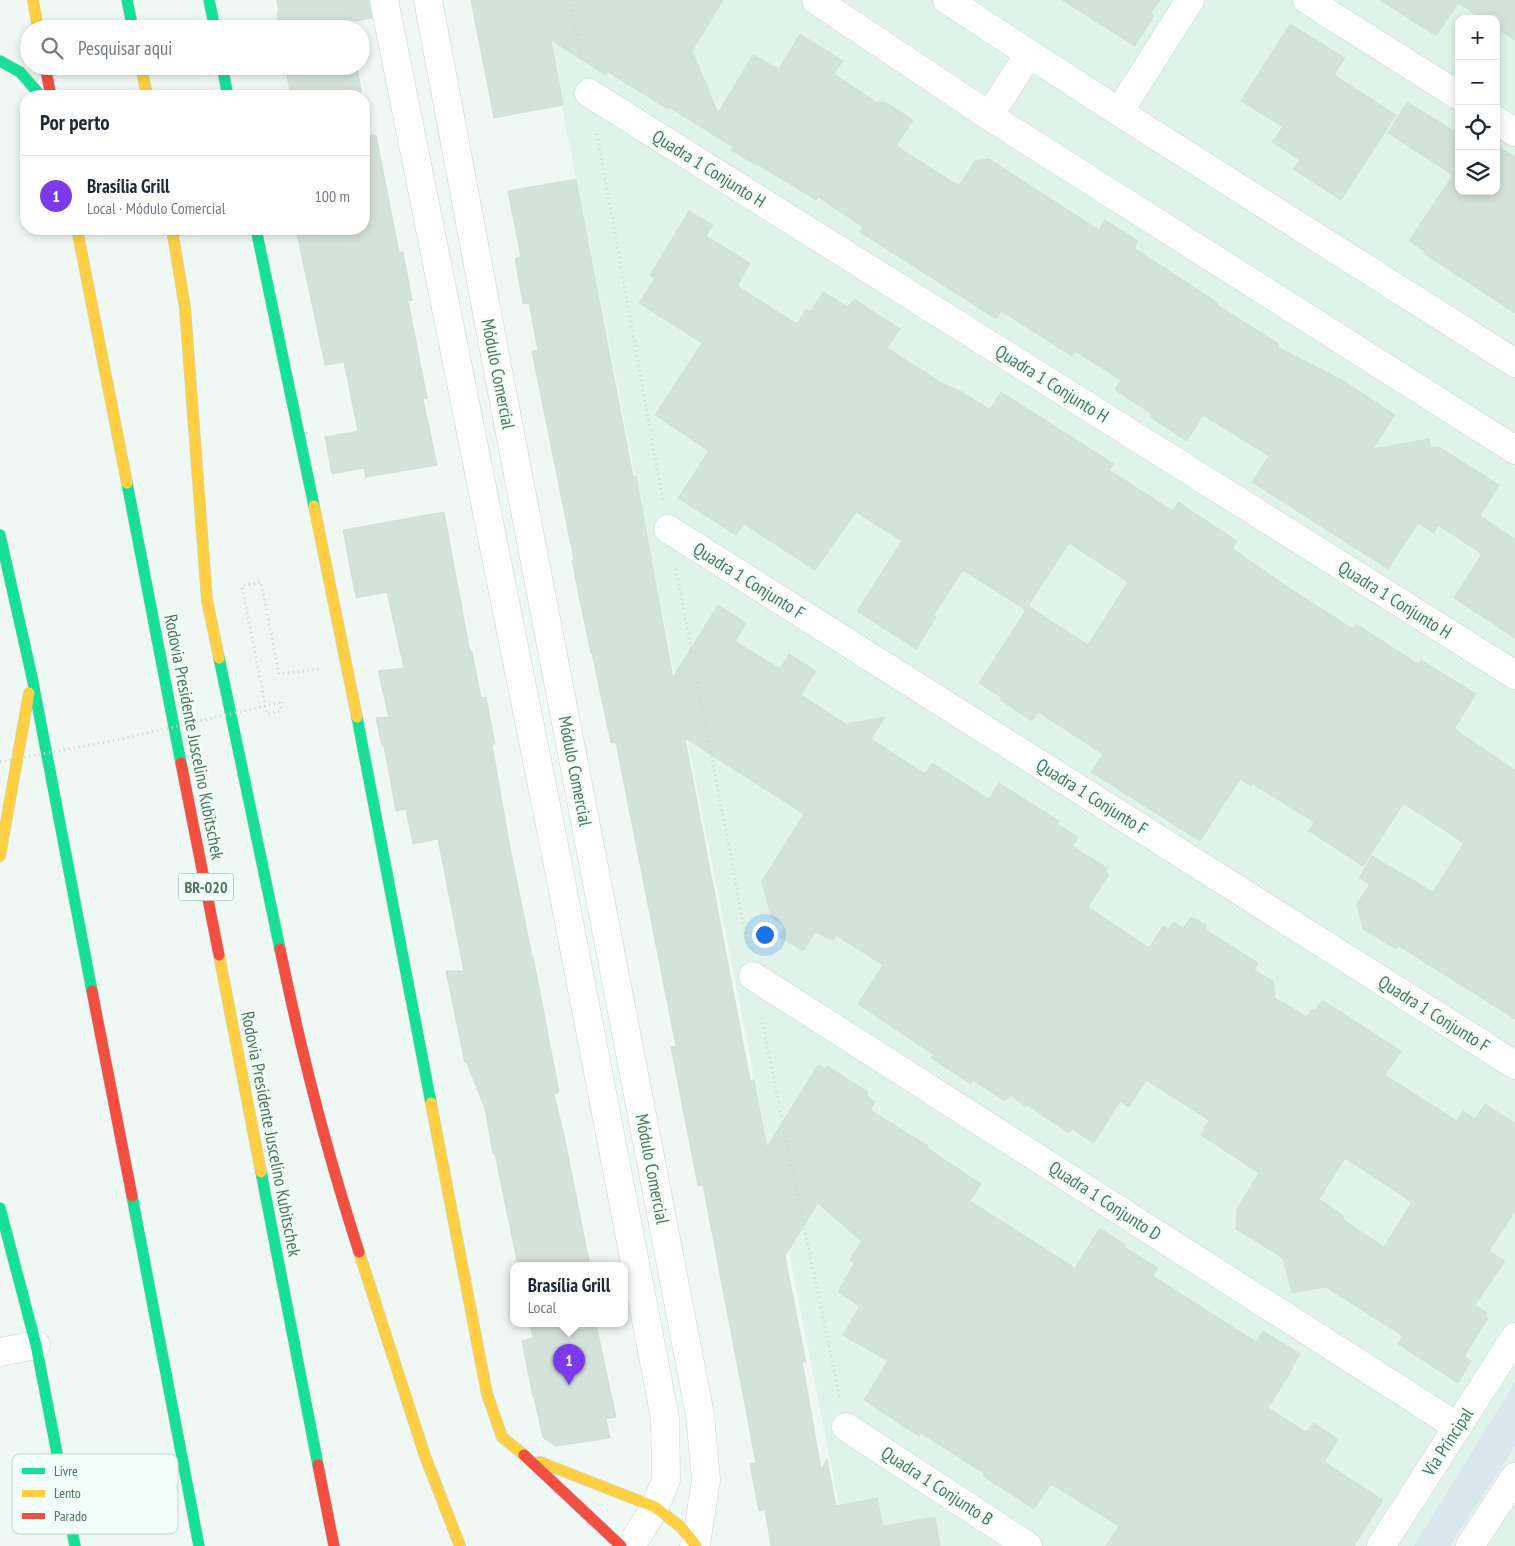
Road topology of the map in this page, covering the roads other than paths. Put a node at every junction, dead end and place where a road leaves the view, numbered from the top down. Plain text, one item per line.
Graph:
1 (33, 0) edge
2 (127, 0) edge
3 (209, 0) edge
4 (816, 0) edge
5 (947, 0) edge
6 (1190, 0) edge
7 (1307, 0) edge
8 (429, 4) edge
9 (385, 7) edge
10 (36, 20) edge
11 (131, 20) edge
12 (213, 20) edge
13 (1029, 54) junction
14 (0, 61) edge
15 (20, 72) edge
16 (23, 75) edge
17 (48, 75) edge
18 (143, 75) edge
19 (222, 75) edge
20 (224, 75) edge
21 (36, 90) edge
22 (50, 90) edge
23 (146, 90) edge
24 (214, 90) dead end
25 (227, 90) edge
26 (589, 93) road end
27 (1455, 93) edge
28 (1119, 112) junction
29 (989, 116) junction
30 (1500, 123) edge
31 (1515, 132) edge
32 (78, 235) edge
33 (173, 235) edge
34 (257, 235) edge
35 (1515, 362) edge
36 (498, 371) junction
37 (461, 378) junction
38 (1515, 450) edge
39 (668, 529) road end
40 (0, 535) edge
41 (1515, 675) edge
42 (32, 676) junction
43 (0, 856) edge
44 (593, 863) junction
45 (559, 870) junction
46 (753, 976) road end
47 (1515, 1066) edge
48 (0, 1208) edge
49 (1515, 1337) edge
50 (36, 1345) junction
51 (0, 1352) edge
52 (700, 1415) junction
53 (665, 1418) junction
54 (846, 1427) road end
55 (1458, 1427) junction
56 (57, 1454) edge
57 (528, 1458) junction
58 (1515, 1477) edge
59 (655, 1507) junction
60 (695, 1545) edge
61 (198, 1546) edge
62 (334, 1546) edge
63 (460, 1546) edge
64 (621, 1546) edge
65 (631, 1546) edge
66 (1028, 1546) edge
67 (1381, 1546) edge
68 (1470, 1546) edge

1 - 10 main road
2 - 11 main road
3 - 12 main road
4 - 29 street
5 - 13 street
6 - 28 street
7 - 27 street
8 - 9 street
8 - 36 street, Módulo Comercial
9 - 37 street, Módulo Comercial
13 - 28 street
13 - 29 street
14 - 15 main road
16 - 21 main road
17 - 22 main road
18 - 23 main road
19 - 24 main road
20 - 25 main road
26 - 41 street, Quadra 1 Conjunto H
28 - 35 street
29 - 38 street
30 - 31 street
32 - 62 main road, Rodovia Presidente Juscelino Kubitschek / BR-020
33 - 63 main road
34 - 57 main road, Módulo Comercial
36 - 37 street
36 - 44 street, Módulo Comercial
37 - 45 street, Módulo Comercial
39 - 47 street, Quadra 1 Conjunto F
40 - 42 main road
42 - 43 main road
42 - 61 main road
44 - 45 street
44 - 52 street, Módulo Comercial
45 - 53 street, Módulo Comercial
46 - 55 street, Quadra 1 Conjunto D
48 - 50 main road
49 - 55 street, Via Principal
50 - 51 street
50 - 56 main road
52 - 53 street
52 - 60 street, Módulo Comercial
53 - 59 street, Módulo Comercial
54 - 66 street, Quadra 1 Conjunto B
55 - 67 street, Via Principal
57 - 59 main road, Módulo Comercial
57 - 64 main road, Módulo Comercial
58 - 68 street
59 - 60 main road, Módulo Comercial
59 - 65 street, Módulo Comercial

